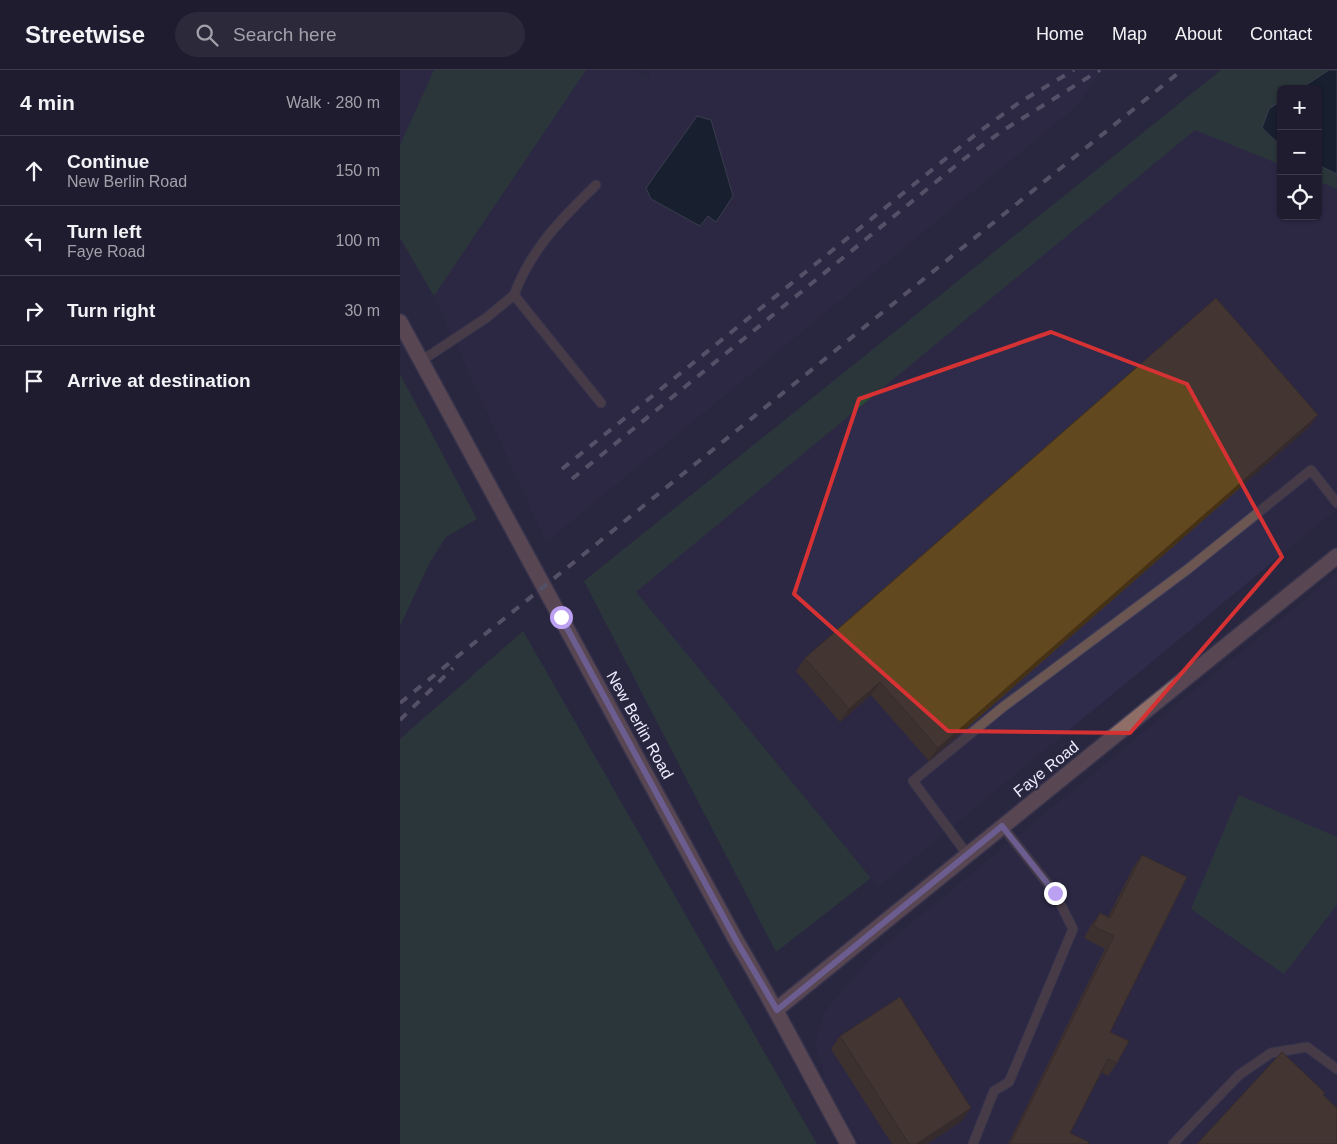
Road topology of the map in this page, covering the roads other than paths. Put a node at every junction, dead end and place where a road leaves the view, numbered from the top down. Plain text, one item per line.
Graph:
1 (596, 185) dead end
2 (514, 296) junction
3 (400, 322) edge
4 (421, 361) junction
5 (601, 403) dead end
6 (1337, 503) edge
7 (1337, 556) edge
8 (1002, 826) junction
9 (967, 854) junction
10 (777, 1010) junction
11 (1337, 1069) edge
12 (848, 1144) edge
13 (974, 1144) edge
14 (1174, 1144) edge

1 - 2 lane
2 - 4 lane
2 - 5 lane
3 - 4 street, New Berlin Road
4 - 10 street, New Berlin Road
6 - 9 lane
7 - 8 street, Faye Road
8 - 9 street, Faye Road
8 - 13 lane
9 - 10 street, Faye Road
10 - 12 street, New Berlin Road
11 - 14 lane

